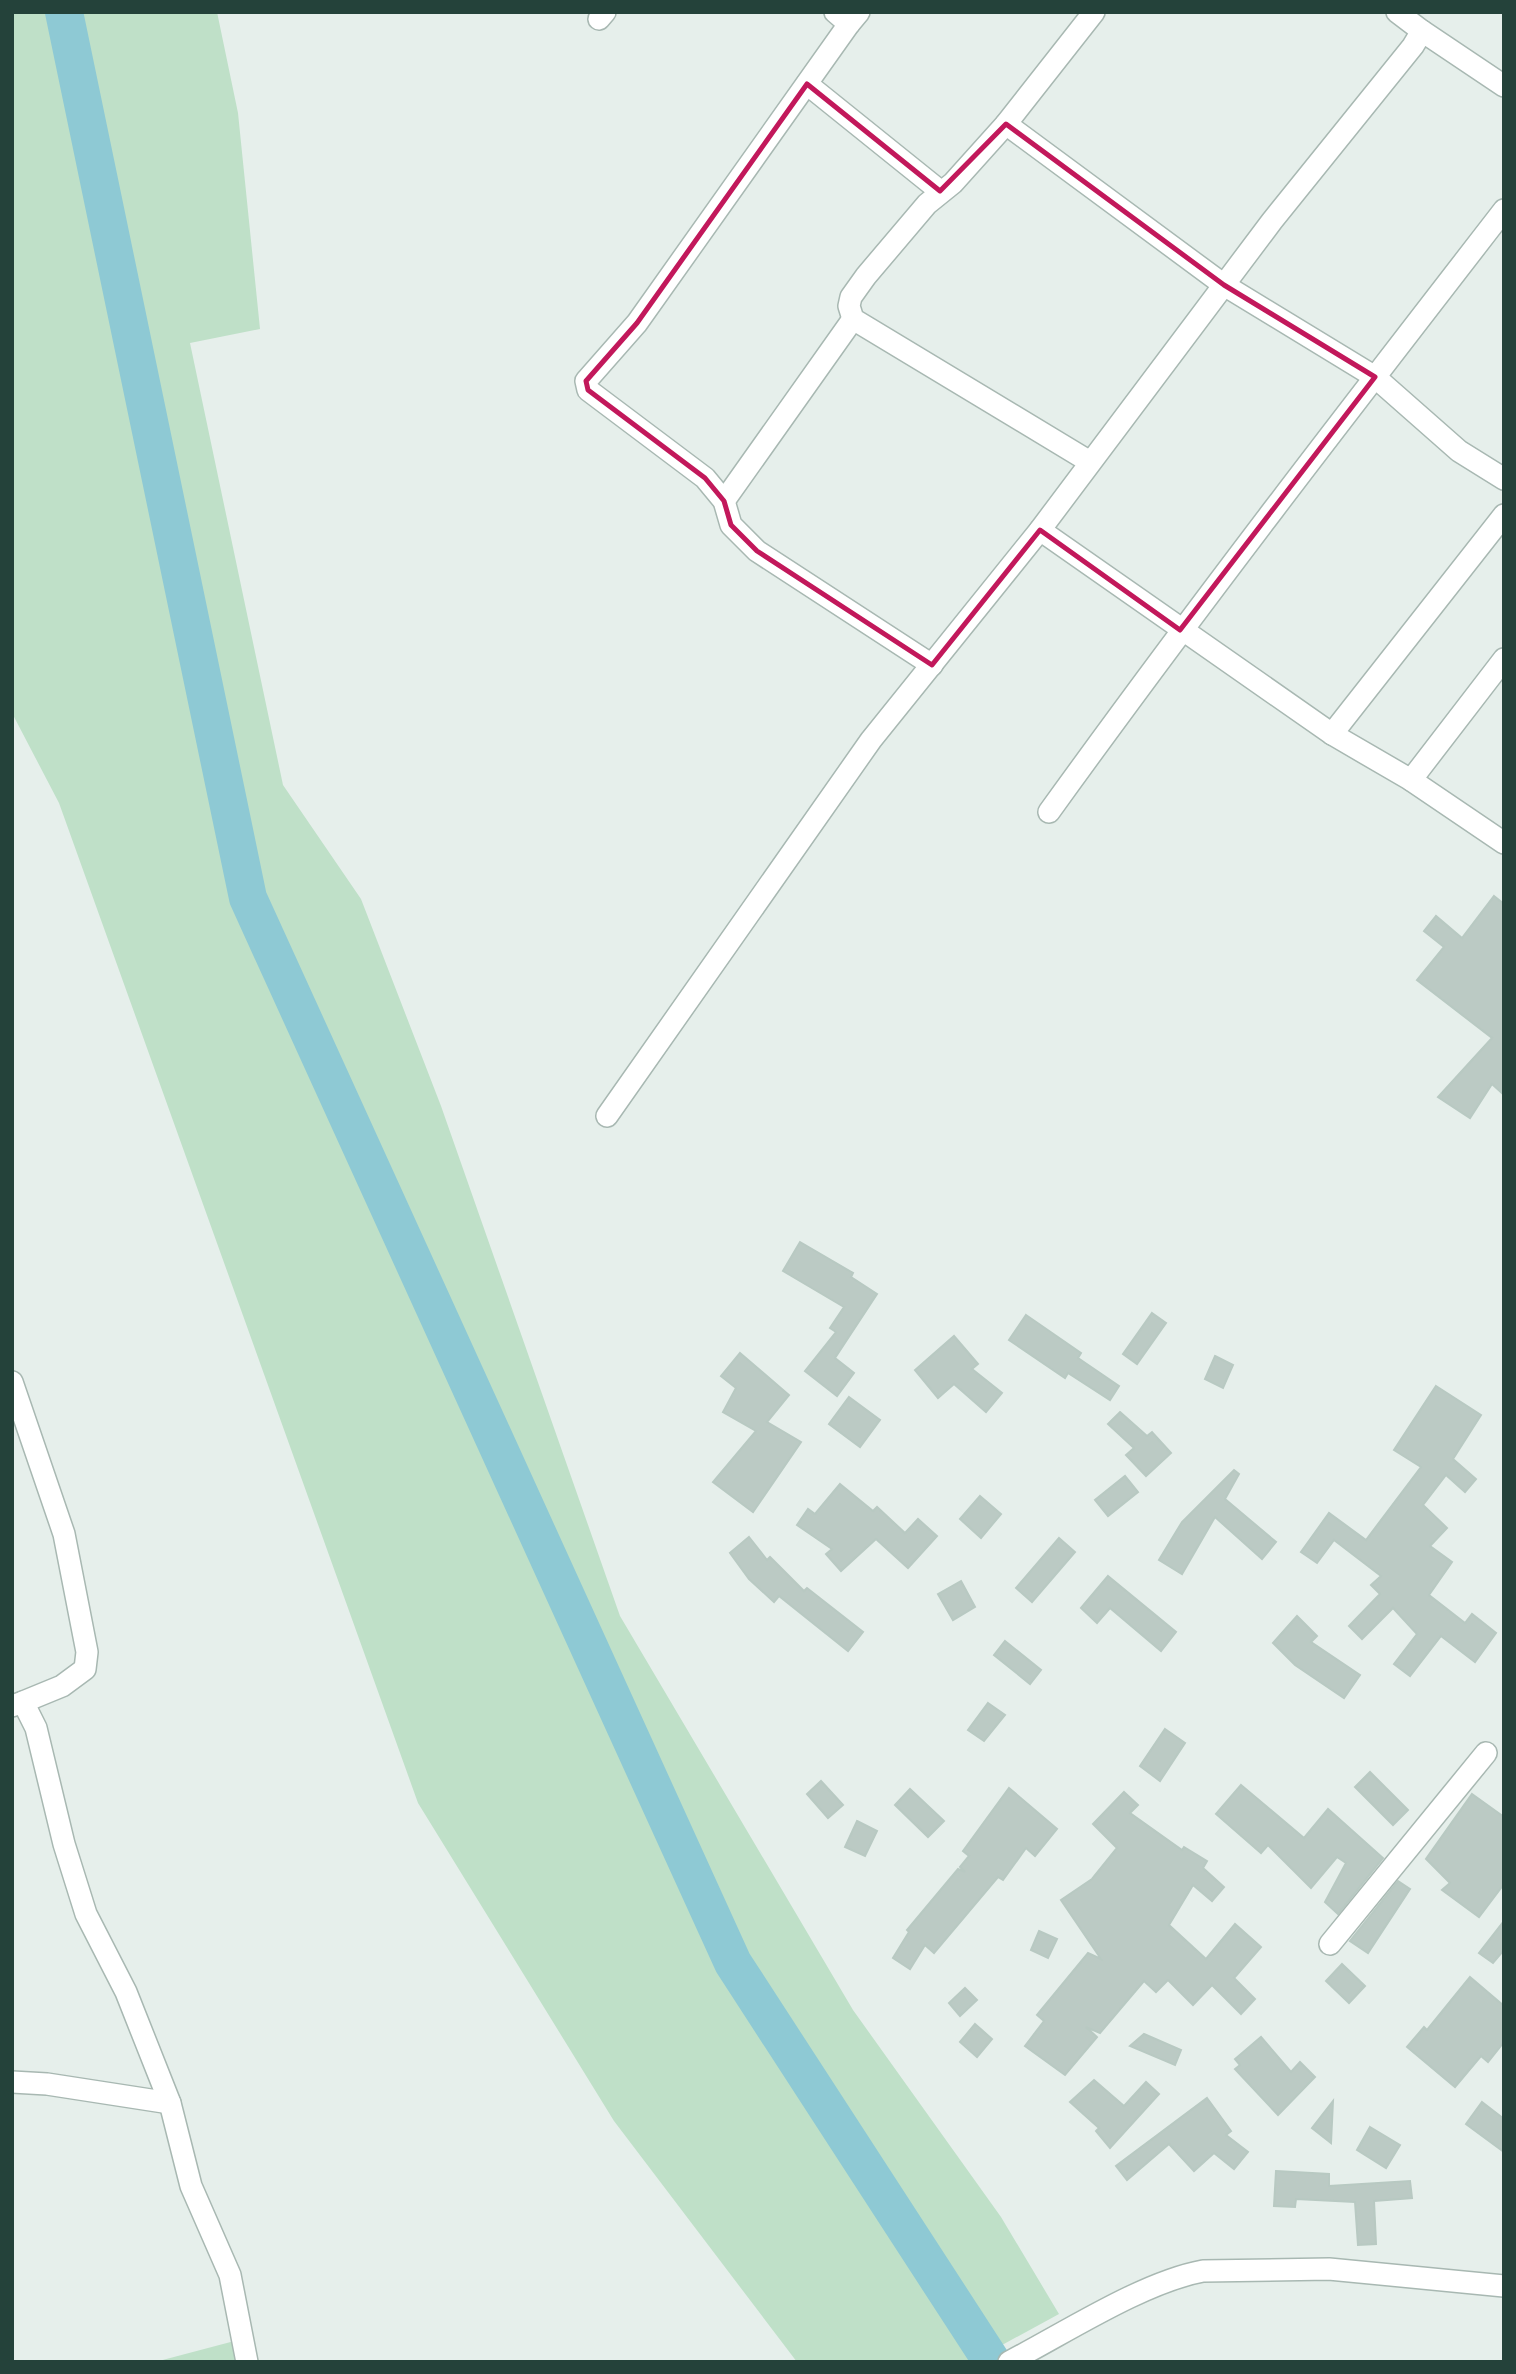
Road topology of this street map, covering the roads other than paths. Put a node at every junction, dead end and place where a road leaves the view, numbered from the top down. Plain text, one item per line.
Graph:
1 (1094, 12) edge
2 (1397, 12) edge
3 (848, 16) edge
4 (1422, 31) junction
5 (807, 84) junction
6 (1504, 86) edge
7 (1006, 124) junction
8 (940, 191) junction
9 (1504, 210) edge
10 (1224, 285) junction
11 (853, 319) junction
12 (1375, 377) junction
13 (1090, 462) junction
14 (1504, 479) edge
15 (723, 501) junction
16 (1504, 515) edge
17 (1040, 530) junction
18 (1180, 630) junction
19 (1504, 659) edge
20 (932, 665) junction
21 (1332, 734) junction
22 (1411, 780) junction
23 (1049, 812) dead end
24 (1504, 842) edge
25 (607, 1116) dead end
26 (12, 1382) edge
27 (17, 1704) edge
28 (1486, 1753) dead end
29 (1329, 1944) dead end
30 (12, 2082) edge
31 (170, 2103) junction
32 (1504, 2286) edge
33 (247, 2362) edge
34 (1009, 2362) edge

1 - 7 street
2 - 4 street
3 - 5 street
4 - 6 street
4 - 10 street
5 - 8 street
5 - 15 street
7 - 8 street
7 - 10 street
8 - 11 street
9 - 12 street
10 - 12 street
10 - 13 street
11 - 13 street
11 - 15 street
12 - 14 street
12 - 18 street
13 - 17 street
15 - 20 street
16 - 21 street
17 - 18 street
17 - 20 street
18 - 21 street
18 - 23 street
19 - 22 street
20 - 25 street
21 - 22 street
22 - 24 street
26 - 27 street
27 - 31 street
28 - 29 street
30 - 31 street
31 - 33 street
32 - 34 street

